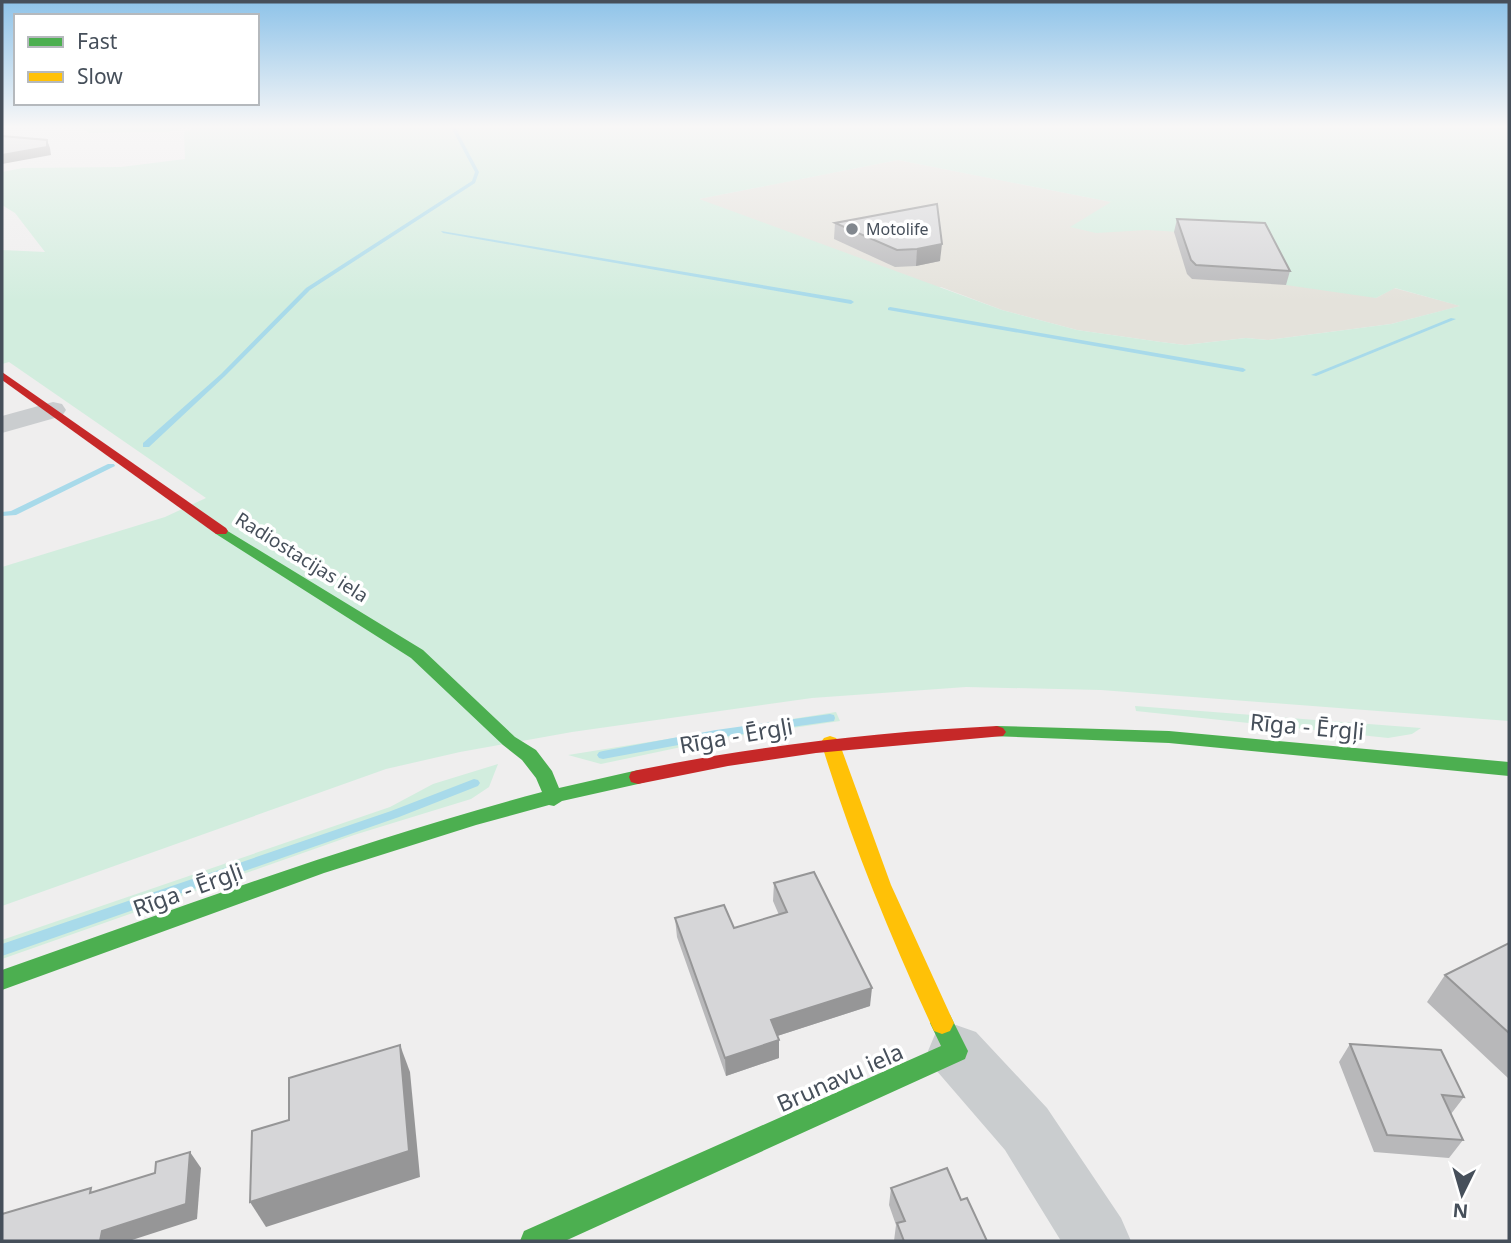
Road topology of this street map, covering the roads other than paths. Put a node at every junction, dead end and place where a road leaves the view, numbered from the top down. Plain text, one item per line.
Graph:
1 (2, 375) edge
2 (53, 410) junction
3 (2, 425) edge
4 (830, 742) junction
5 (1509, 769) edge
6 (554, 799) junction
7 (2, 980) edge
8 (956, 1051) junction
9 (534, 1241) edge
10 (1098, 1241) edge

1 - 2 street, Radiostacijas iela
2 - 3 street
2 - 6 street, Radiostacijas iela
4 - 5 street, Rīga - Ērgļi
4 - 6 street, Rīga - Ērgļi
4 - 8 street
6 - 7 street, Rīga - Ērgļi
8 - 9 street, Brunavu iela
8 - 10 street

